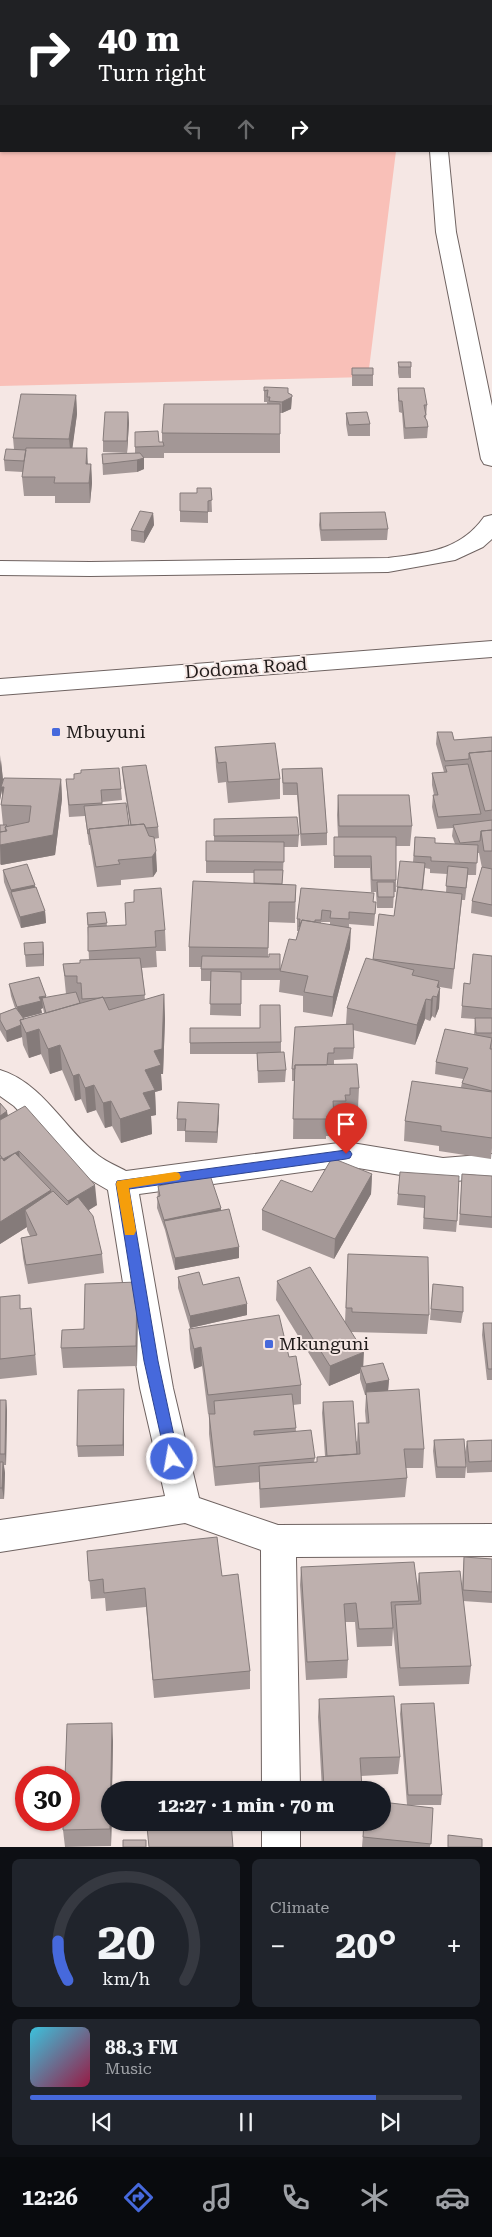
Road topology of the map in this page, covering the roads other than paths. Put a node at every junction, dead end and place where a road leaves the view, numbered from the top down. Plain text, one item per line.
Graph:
1 (439, 152) edge
2 (492, 459) edge
3 (492, 522) edge
4 (0, 568) edge
5 (492, 649) edge
6 (0, 687) edge
7 (0, 1081) edge
8 (492, 1166) edge
9 (122, 1184) junction
10 (185, 1508) junction
11 (0, 1536) edge
12 (492, 1540) edge
13 (278, 1541) junction
14 (280, 1781) edge
15 (281, 1831) edge
16 (281, 1847) edge

1 - 2 main road
3 - 4 main road
5 - 6 main road, Dodoma Road
7 - 9 main road
8 - 9 main road
9 - 10 main road
10 - 11 main road
10 - 13 main road
12 - 13 main road
13 - 14 main road
15 - 16 main road

